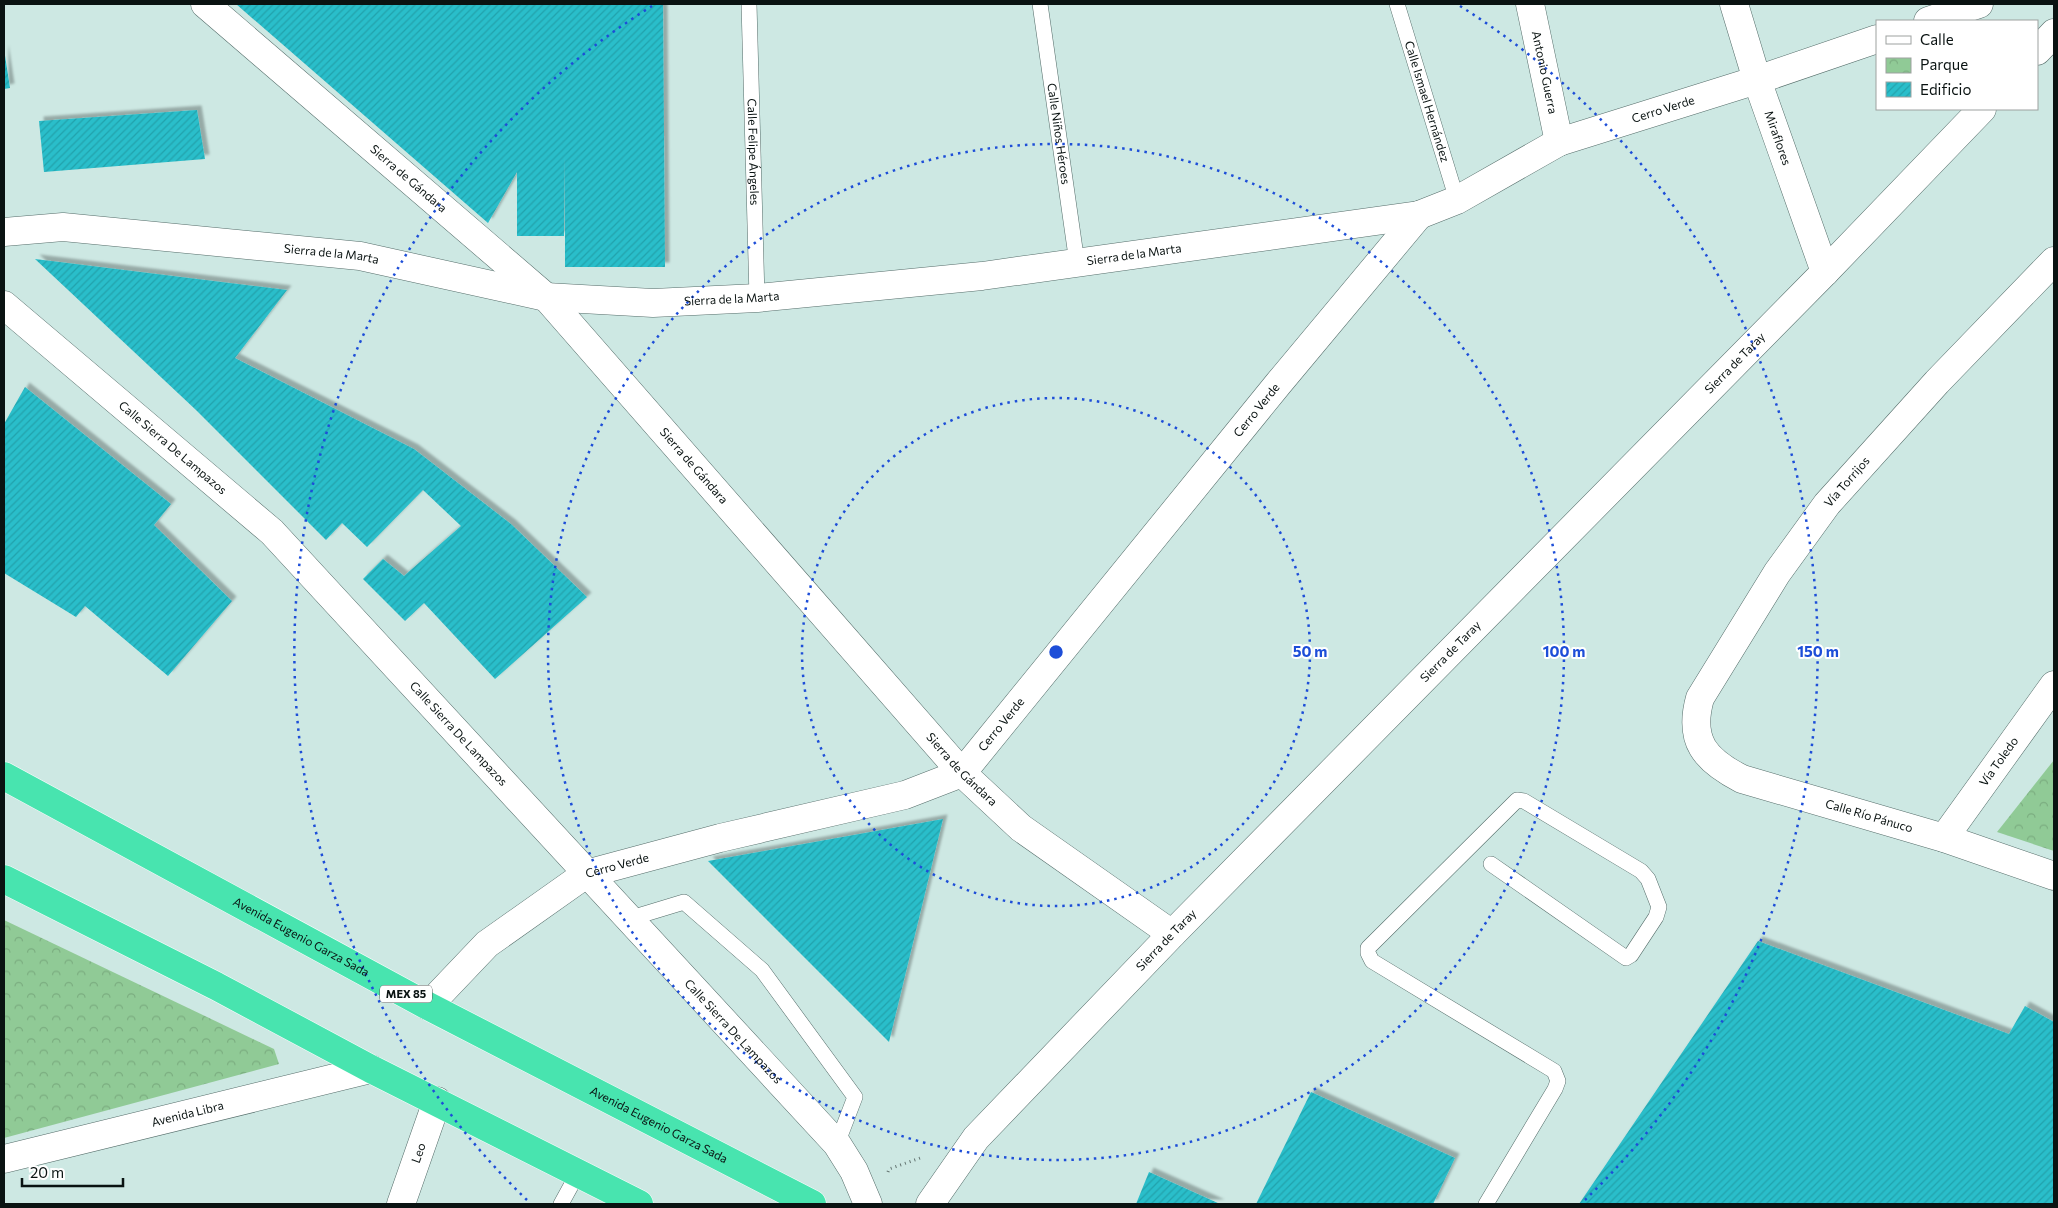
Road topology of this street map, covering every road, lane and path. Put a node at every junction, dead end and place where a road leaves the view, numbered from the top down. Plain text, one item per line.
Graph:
1 (205, 4) edge
2 (749, 4) edge
3 (1040, 4) edge
4 (1397, 4) edge
5 (1530, 4) edge
6 (1734, 4) edge
7 (1979, 4) edge
8 (1931, 20) edge
9 (2054, 33) edge
10 (1876, 39) edge
11 (2038, 50) edge
12 (1757, 80) junction
13 (1981, 110) edge
14 (1559, 142) junction
15 (1457, 200) junction
16 (1419, 215) junction
17 (4, 232) edge
18 (2054, 261) edge
19 (1077, 263) junction
20 (1825, 272) junction
21 (546, 297) junction
22 (757, 298) junction
23 (4, 305) edge
24 (2054, 685) edge
25 (1698, 738) joint
26 (962, 773) junction
27 (4, 776) edge
28 (1944, 838) junction
29 (1491, 864) dead end
30 (586, 874) junction
31 (2054, 876) edge
32 (4, 879) edge
33 (628, 919) junction
34 (1172, 934) junction
35 (428, 1006) junction
36 (371, 1069) junction
37 (437, 1101) junction
38 (837, 1144) junction
39 (4, 1159) edge
40 (578, 1173) junction
41 (401, 1204) edge
42 (561, 1204) edge
43 (639, 1204) edge
44 (812, 1204) edge
45 (868, 1204) edge
46 (930, 1204) edge
47 (1486, 1204) edge

1 - 21 street, Sierra de Gándara
2 - 22 lane, Calle Felipe Ángeles
3 - 19 lane, Calle Niños Héroes
4 - 15 lane, Calle Ismael Hernández
5 - 14 street, Antonio Guerra
6 - 12 street, Miraflores
7 - 8 street
9 - 11 street
10 - 12 street, Cerro Verde
12 - 14 street, Cerro Verde
12 - 20 street, Miraflores
13 - 20 street, Sierra de Taray
14 - 15 street, Cerro Verde
15 - 16 street, Sierra de la Marta
16 - 19 street, Sierra de la Marta
16 - 26 street, Cerro Verde
17 - 21 street, Sierra de la Marta
18 - 25 street, Vía Torrijos
19 - 22 street, Sierra de la Marta
20 - 34 street, Sierra de Taray
21 - 22 street, Sierra de la Marta
21 - 26 street, Sierra de Gándara
23 - 30 street, Calle Sierra De Lampazos
24 - 28 street, Vía Toledo
25 - 28 street, Calle Río Pánuco
26 - 30 street, Cerro Verde
26 - 34 street, Sierra de Gándara
27 - 35 highway, Avenida Eugenio Garza Sada / MEX 85
28 - 31 street, Calle Río Pánuco
29 - 47 lane
30 - 33 street, Calle Sierra De Lampazos
30 - 35 street, Cerro Verde
32 - 36 highway
33 - 38 street, Calle Sierra De Lampazos
33 - 38 lane
34 - 46 street, Sierra de Taray
35 - 44 highway, Avenida Eugenio Garza Sada / MEX 85
36 - 37 highway
36 - 39 street, Avenida Libra
37 - 40 highway
37 - 41 street, Leo
38 - 45 street, Calle Sierra De Lampazos
40 - 42 lane
40 - 43 highway

